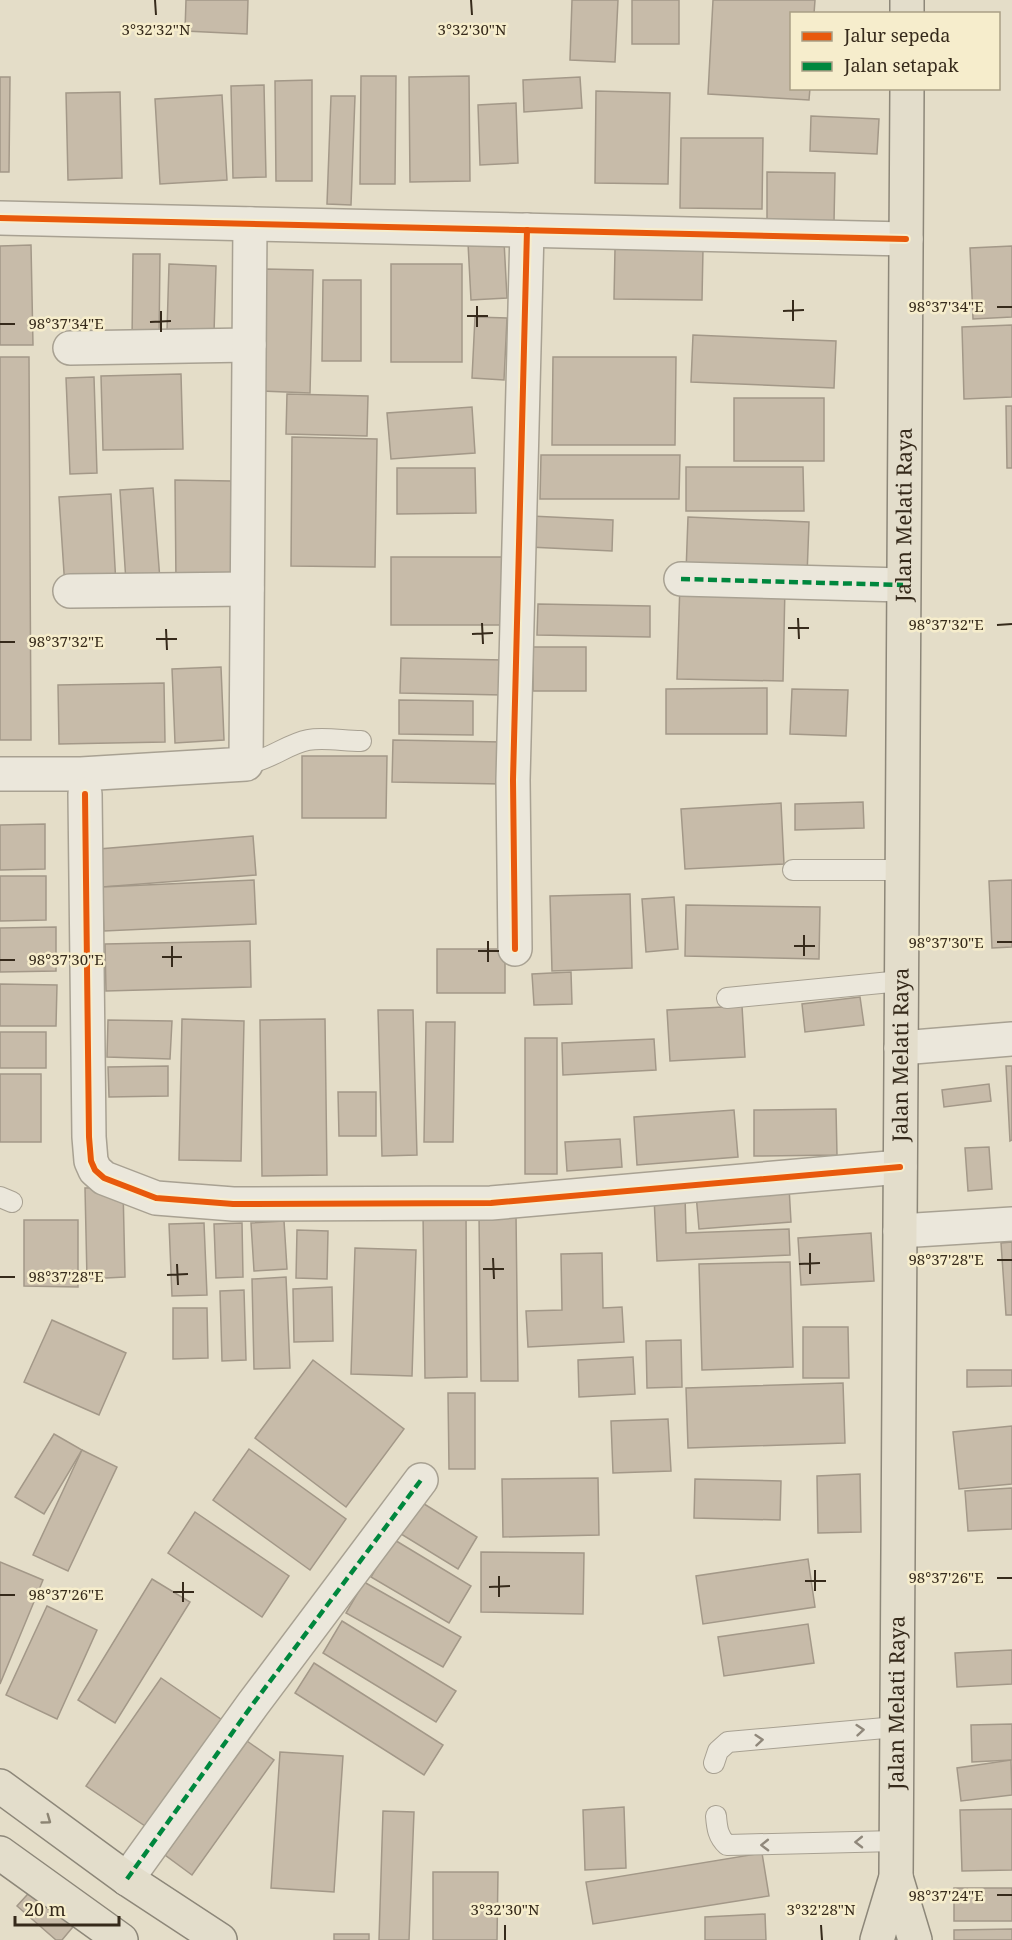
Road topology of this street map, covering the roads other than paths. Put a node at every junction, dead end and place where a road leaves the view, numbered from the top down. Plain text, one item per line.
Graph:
1 (907, 90) edge
2 (0, 218) edge
3 (250, 224) junction
4 (526, 230) junction
5 (906, 239) junction
6 (249, 345) junction
7 (70, 348) dead end
8 (681, 579) dead end
9 (903, 585) junction
10 (247, 590) junction
11 (70, 591) dead end
12 (361, 741) dead end
13 (246, 765) junction
14 (0, 774) edge
15 (85, 794) dead end
16 (793, 870) dead end
17 (902, 870) junction
18 (515, 948) dead end
19 (901, 981) junction
20 (727, 998) dead end
21 (1012, 1040) edge
22 (900, 1048) junction
23 (900, 1167) junction
24 (1012, 1224) edge
25 (900, 1231) junction
26 (422, 1480) dead end
27 (896, 1727) junction
28 (714, 1763) dead end
29 (0, 1786) edge
30 (716, 1816) dead end
31 (896, 1841) junction
32 (0, 1853) edge
33 (896, 1877) junction
34 (127, 1879) junction
35 (121, 1940) edge
36 (220, 1940) edge
37 (877, 1940) edge
38 (915, 1940) edge

1 - 5 main road, Jalan Melati Raya
2 - 3 street
3 - 4 street
3 - 6 street
4 - 5 street
4 - 18 street
5 - 9 main road, Jalan Melati Raya
6 - 7 street
6 - 10 street
8 - 9 street
9 - 17 main road, Jalan Melati Raya
10 - 11 street
10 - 13 street
12 - 13 lane
13 - 14 street
15 - 23 street
16 - 17 lane
17 - 19 main road, Jalan Melati Raya
19 - 20 lane
19 - 22 main road, Jalan Melati Raya
21 - 22 street
22 - 23 main road, Jalan Melati Raya
23 - 25 main road, Jalan Melati Raya
24 - 25 street
25 - 27 main road, Jalan Melati Raya
26 - 34 street
28 -> 27 lane
27 - 31 main road, Jalan Melati Raya
29 -> 34 main road
31 -> 30 lane
31 - 33 main road, Jalan Melati Raya
32 - 35 main road
33 - 37 main road, Jalan Melati Raya
33 - 38 main road, Jalan Melati Raya
34 - 36 main road

